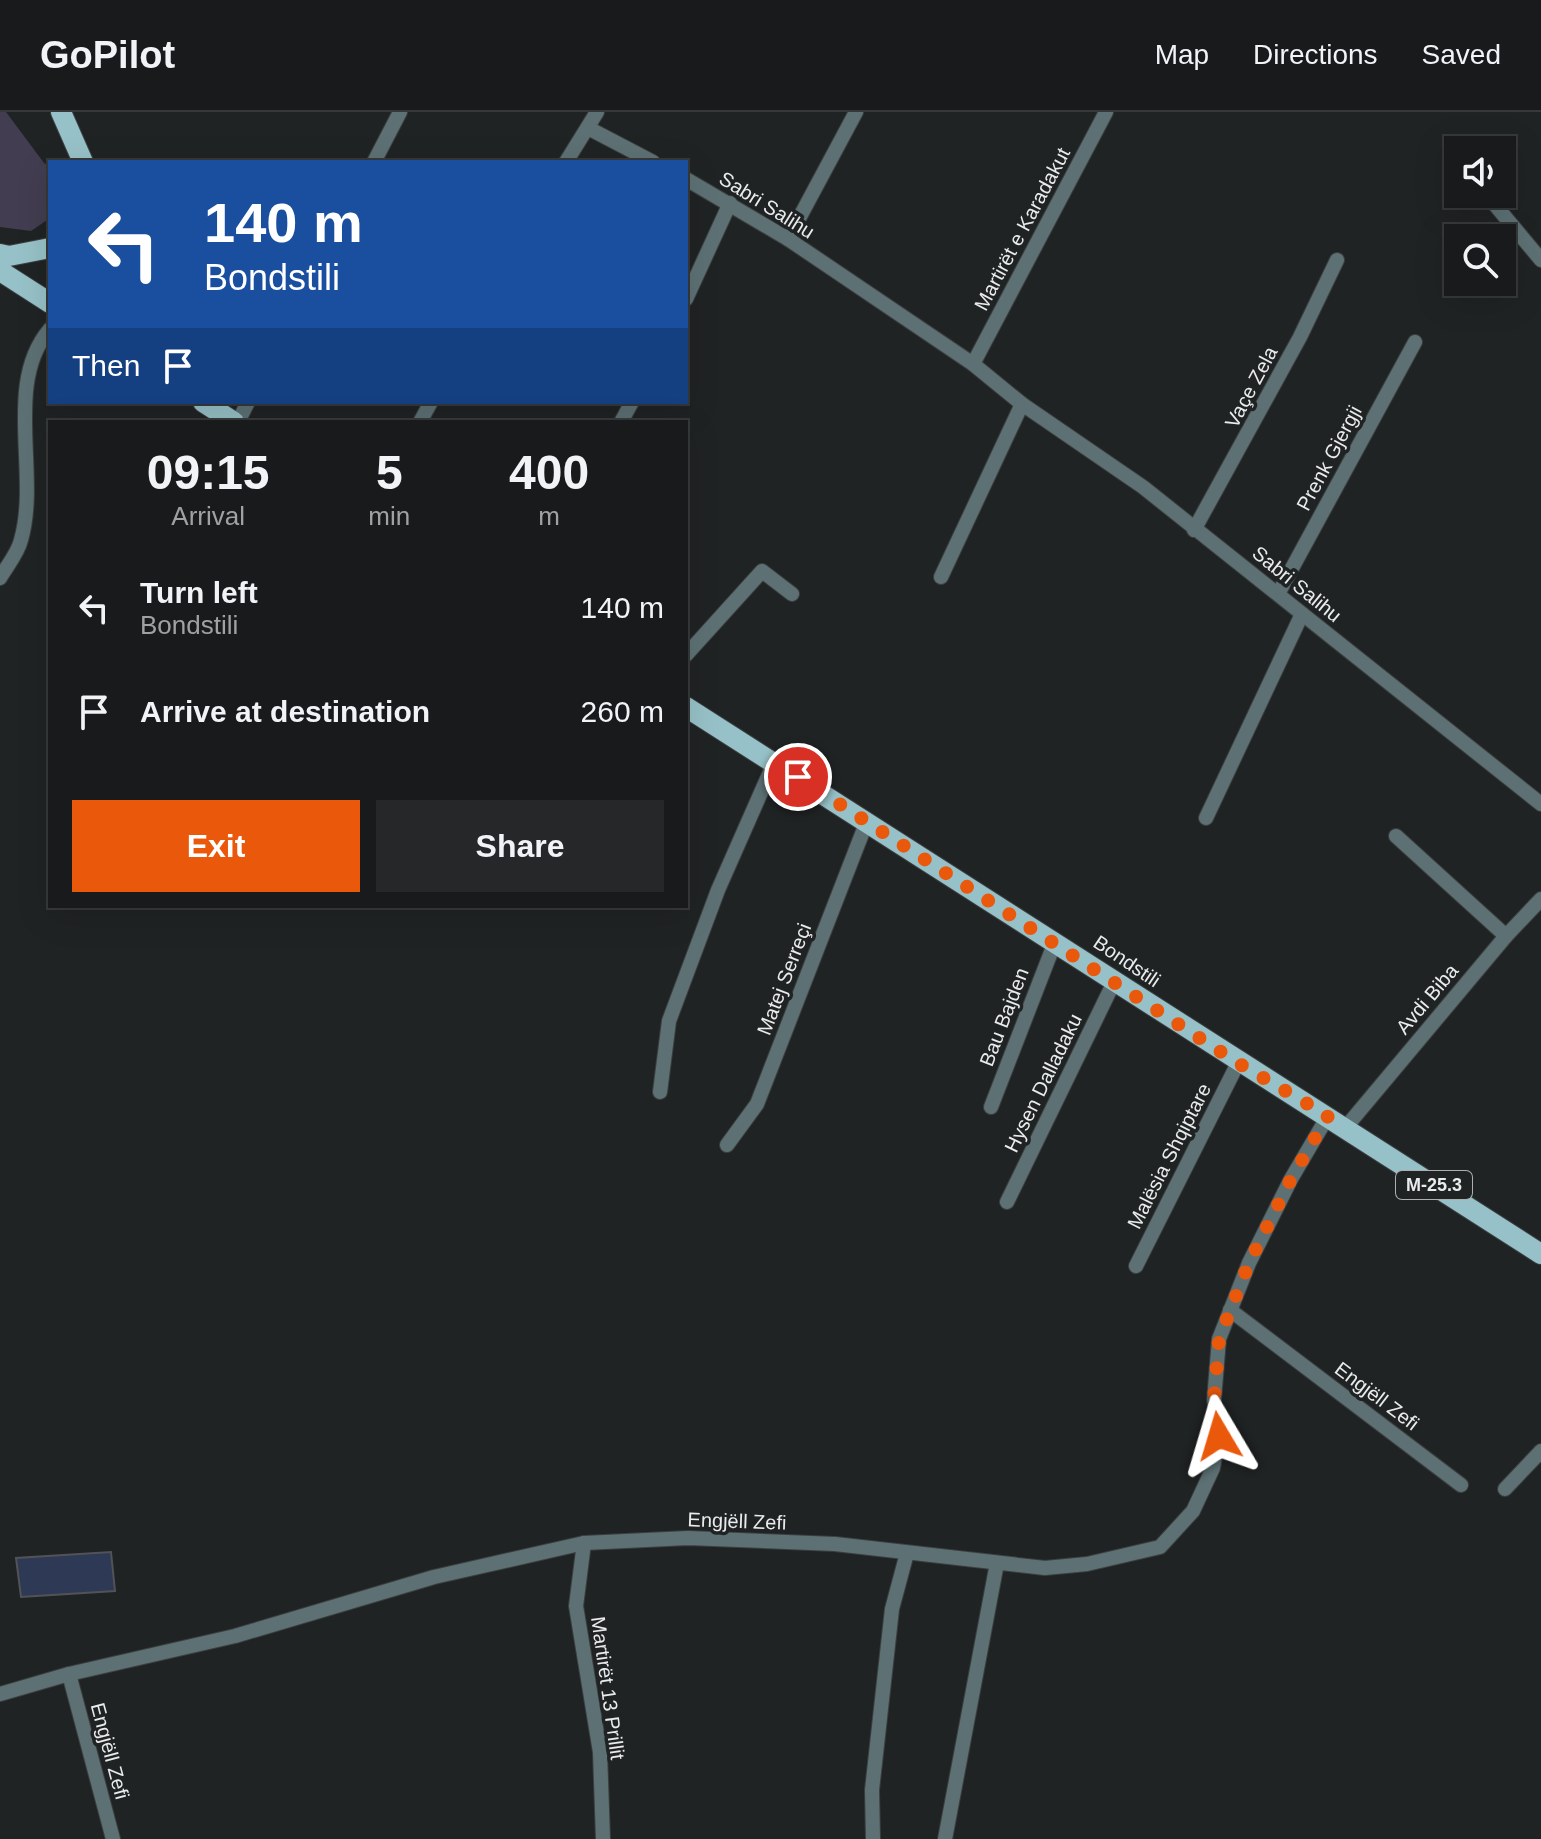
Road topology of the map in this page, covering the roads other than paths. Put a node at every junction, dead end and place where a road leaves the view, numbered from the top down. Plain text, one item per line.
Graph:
1 (400, 112) edge
2 (597, 112) edge
3 (856, 112) edge
4 (1106, 112) edge
5 (63, 113) edge
6 (588, 128) junction
7 (82, 160) edge
8 (375, 160) edge
9 (567, 160) edge
10 (649, 160) edge
11 (688, 180) edge
12 (730, 203) junction
13 (1498, 208) edge
14 (788, 239) junction
15 (48, 248) edge
16 (0, 254) edge
17 (1337, 260) dead end
18 (1541, 260) edge
19 (0, 271) edge
20 (688, 295) edge
21 (48, 302) edge
22 (48, 331) edge
23 (1415, 342) dead end
24 (973, 364) junction
25 (206, 404) edge
26 (1022, 404) junction
27 (233, 420) edge
28 (1194, 530) junction
29 (941, 577) dead end
30 (0, 578) edge
31 (792, 594) dead end
32 (1278, 594) junction
33 (1302, 614) junction
34 (688, 653) edge
35 (688, 708) edge
36 (774, 763) junction
37 (1541, 804) edge
38 (1206, 818) dead end
39 (867, 821) junction
40 (1396, 836) dead end
41 (1541, 899) edge
42 (1506, 936) junction
43 (1055, 942) junction
44 (1114, 982) junction
45 (1238, 1063) junction
46 (660, 1092) dead end
47 (991, 1107) dead end
48 (1328, 1116) junction
49 (1346, 1127) junction
50 (727, 1145) dead end
51 (1007, 1202) dead end
52 (1541, 1254) edge
53 (1136, 1266) dead end
54 (1230, 1310) junction
55 (1541, 1451) edge
56 (1461, 1485) dead end
57 (1505, 1489) dead end
58 (584, 1543) junction
59 (907, 1553) junction
60 (997, 1563) junction
61 (69, 1674) junction
62 (0, 1694) edge
63 (113, 1839) edge
64 (603, 1839) edge
65 (873, 1839) edge
66 (945, 1839) edge

1 - 8 street
2 - 6 street
3 - 14 street
4 - 24 street, Martirët e Karadakut
5 - 7 main road
6 - 9 street
6 - 10 street
11 - 12 street, Sabri Salihu
12 - 14 street, Sabri Salihu
12 - 20 street
13 - 18 street
14 - 24 street, Sabri Salihu
15 - 16 main road
17 - 28 street, Vaçe Zela
19 - 21 main road
22 - 30 street
23 - 32 street, Prenk Gjergji
24 - 26 street, Sabri Salihu
25 - 27 main road
26 - 28 street, Sabri Salihu
26 - 29 street
28 - 32 street, Sabri Salihu
31 - 34 street
32 - 33 street, Sabri Salihu
33 - 37 street, Sabri Salihu
33 - 38 street
35 - 36 main road, Bondstili / M-25.3
36 - 39 main road, Bondstili / M-25.3
36 - 46 street
39 - 43 main road, Bondstili / M-25.3
39 - 50 street, Matej Serreçi
40 - 42 street
41 - 42 street, Avdi Biba
42 - 49 street, Avdi Biba
43 - 44 main road, Bondstili / M-25.3
43 - 47 street, Bau Bajden
44 - 45 main road, Bondstili / M-25.3
44 - 51 street, Hysen Dalladaku
45 - 48 main road, Bondstili / M-25.3
45 - 53 street, Malësia Shqiptare
48 - 49 main road, Bondstili / M-25.3
48 - 54 street, Engjëll Zefi
49 - 52 main road, Bondstili / M-25.3
54 - 56 street, Engjëll Zefi
54 - 60 street, Engjëll Zefi
55 - 57 street
58 - 59 street, Engjëll Zefi
58 - 61 street, Engjëll Zefi
58 - 64 street, Martirët 13 Prillit
59 - 60 street, Engjëll Zefi
59 - 65 street
60 - 66 street
61 - 62 street, Engjëll Zefi
61 - 63 street, Engjëll Zefi

